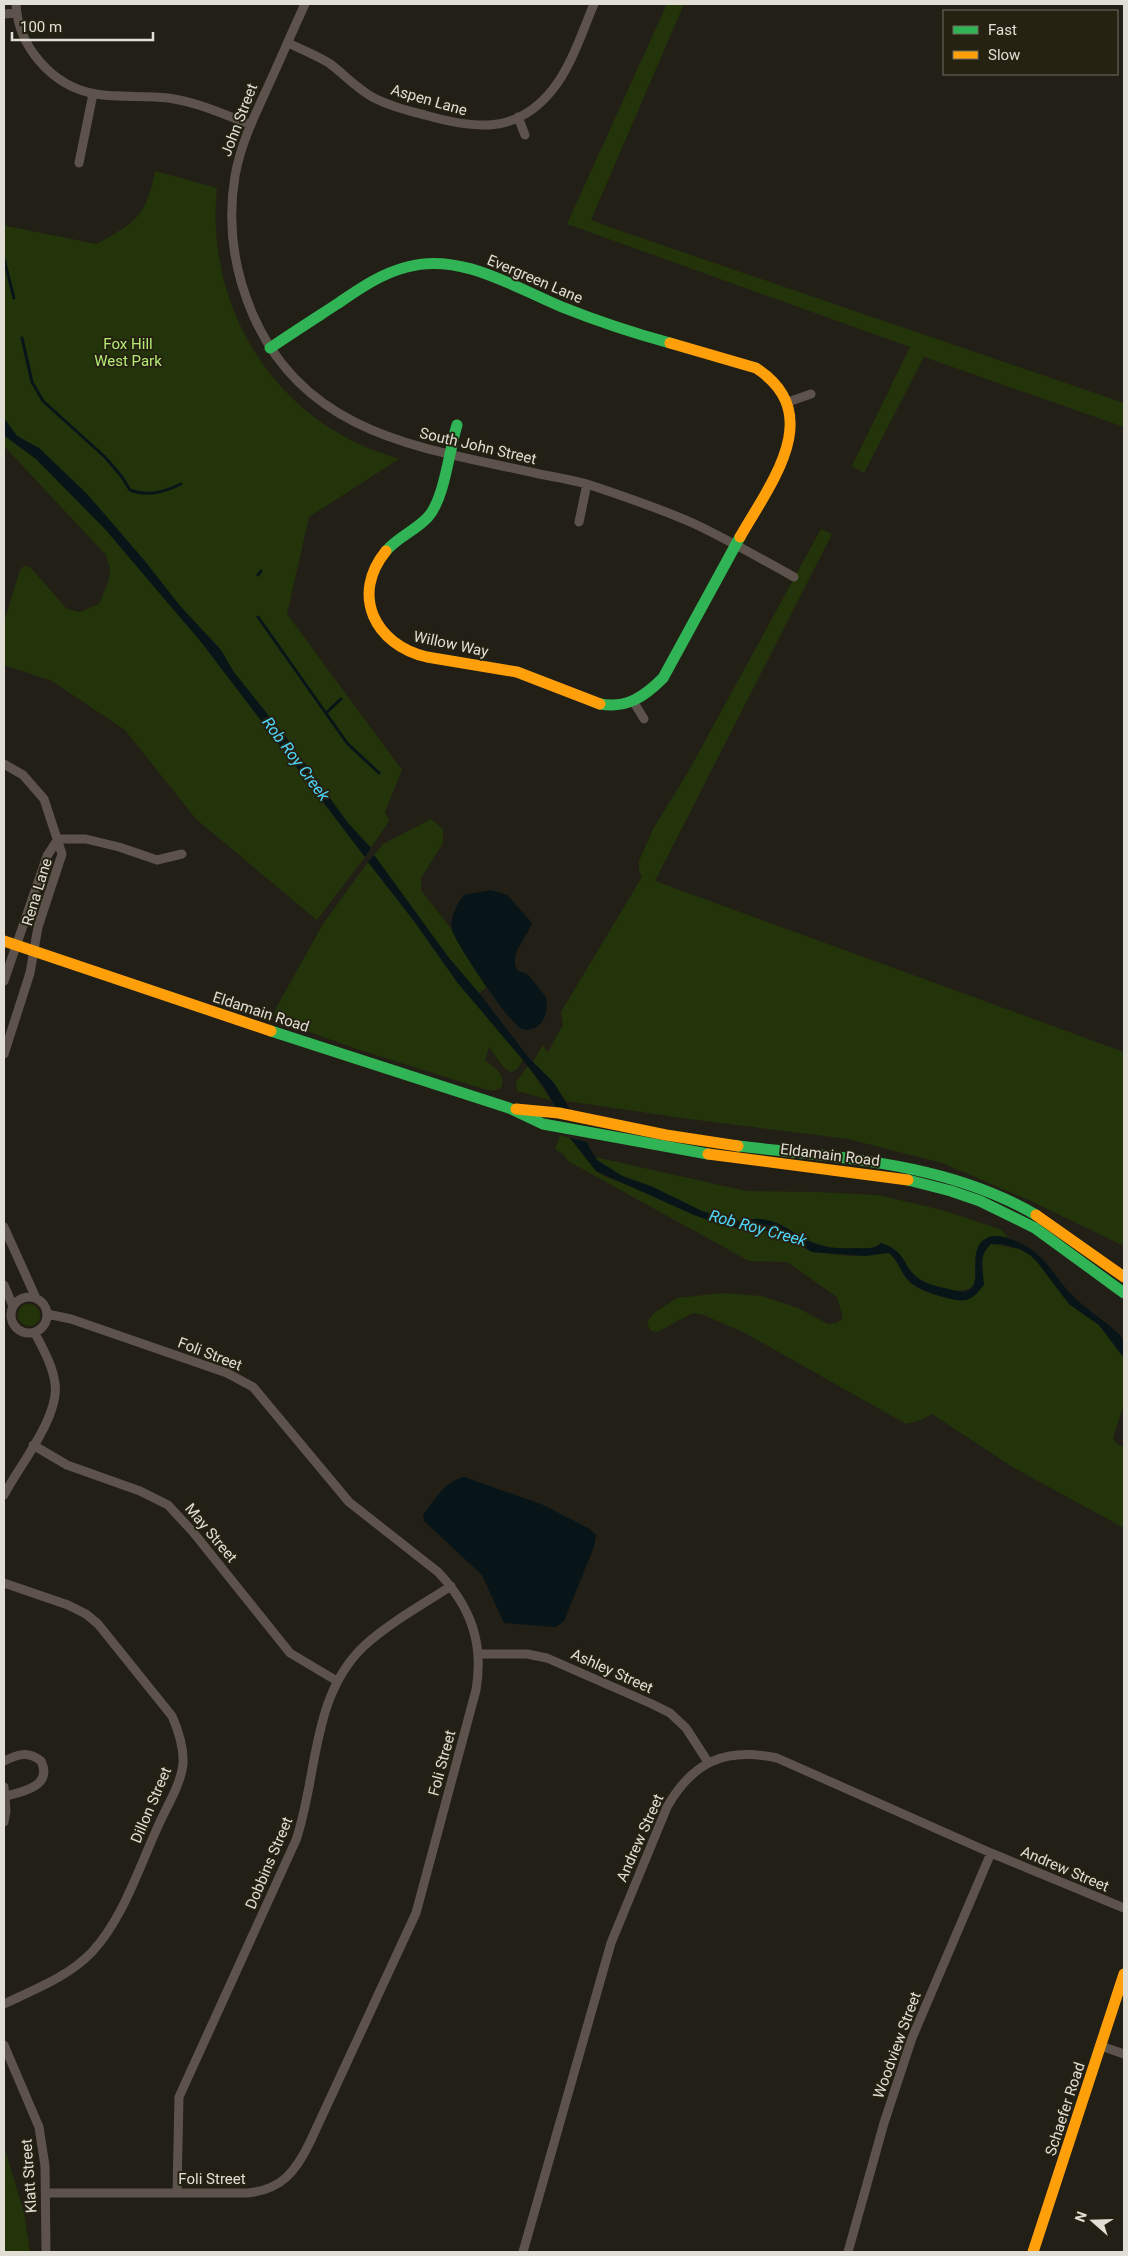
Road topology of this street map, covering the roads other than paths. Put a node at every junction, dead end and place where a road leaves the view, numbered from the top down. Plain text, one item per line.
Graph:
1 (305, 4) edge
2 (594, 4) edge
3 (16, 8) edge
4 (4, 14) edge
5 (288, 43) junction
6 (93, 94) junction
7 (518, 117) junction
8 (251, 125) junction
9 (525, 135) dead end
10 (79, 163) dead end
11 (234, 254) joint
12 (270, 348) junction
13 (811, 394) dead end
14 (788, 402) junction
15 (457, 425) dead end
16 (449, 454) junction
17 (587, 484) junction
18 (579, 522) dead end
19 (736, 545) junction
20 (794, 577) dead end
21 (633, 701) junction
22 (644, 719) dead end
23 (4, 764) edge
24 (58, 840) junction
25 (182, 854) dead end
26 (4, 941) edge
27 (16, 946) junction
28 (35, 952) junction
29 (4, 981) edge
30 (4, 1054) edge
31 (510, 1108) junction
32 (4, 1227) edge
33 (1124, 1277) edge
34 (4, 1285) edge
35 (1124, 1293) edge
36 (36, 1298) junction
37 (13, 1306) junction
38 (47, 1314) junction
39 (8, 1323) edge
40 (35, 1333) junction
41 (33, 1445) junction
42 (4, 1495) edge
43 (4, 1583) edge
44 (451, 1586) junction
45 (479, 1654) junction
46 (337, 1681) junction
47 (4, 1761) edge
48 (708, 1762) junction
49 (5, 1792) edge
50 (4, 1822) edge
51 (991, 1853) junction
52 (1124, 1908) edge
53 (1124, 1974) edge
54 (4, 2004) edge
55 (4, 2045) edge
56 (1101, 2046) junction
57 (1124, 2054) edge
58 (177, 2192) junction
59 (46, 2193) junction
60 (46, 2252) edge
61 (524, 2252) edge
62 (848, 2252) edge
63 (1033, 2252) edge

1 - 5 street, John Street
2 - 7 street, Aspen Lane
3 - 4 street
3 - 6 street
5 - 7 street, Aspen Lane
5 - 8 street, John Street
6 - 8 street
6 - 10 street
7 - 9 street
8 - 11 street, John Street
11 - 12 street, South John Street
12 - 14 main road, Evergreen Lane
12 - 16 street, South John Street
13 - 14 street
14 - 19 main road, Evergreen Lane
15 - 16 main road
16 - 17 street, South John Street
16 - 21 main road, Willow Way
17 - 18 street
17 - 19 street, South John Street
19 - 20 street, South John Street
19 - 21 main road, Willow Way
21 - 22 street
23 - 24 street, Rena Lane
24 - 25 street
24 - 27 street, Rena Lane
24 - 28 street, Rena Lane
26 - 27 main road, Eldamain Road
27 - 28 main road, Eldamain Road
27 - 29 street, Rena Lane
28 - 30 street, Rena Lane
28 - 31 main road, Eldamain Road
31 - 33 main road, Eldamain Road
31 - 35 main road, Eldamain Road
32 - 36 street
34 - 37 street
36 - 37 street
36 - 38 street
37 - 39 street
38 - 40 street
38 - 44 street, Foli Street
39 - 40 street
40 - 41 street
41 - 42 street
41 - 46 street, May Street
43 - 54 street, Dillon Street
44 - 45 street, Foli Street
44 - 46 street, Dobbins Street
45 - 48 street, Ashley Street
45 - 58 street, Foli Street
46 - 58 street, Dobbins Street
47 - 49 street
48 - 51 street, Andrew Street
48 - 61 street, Andrew Street
49 - 50 street
51 - 52 street, Andrew Street
51 - 62 street, Woodview Street
53 - 56 main road, Schaefer Road
55 - 59 street, Klatt Street
56 - 57 street
56 - 63 main road, Schaefer Road
58 - 59 street, Foli Street
59 - 60 street, Klatt Street

